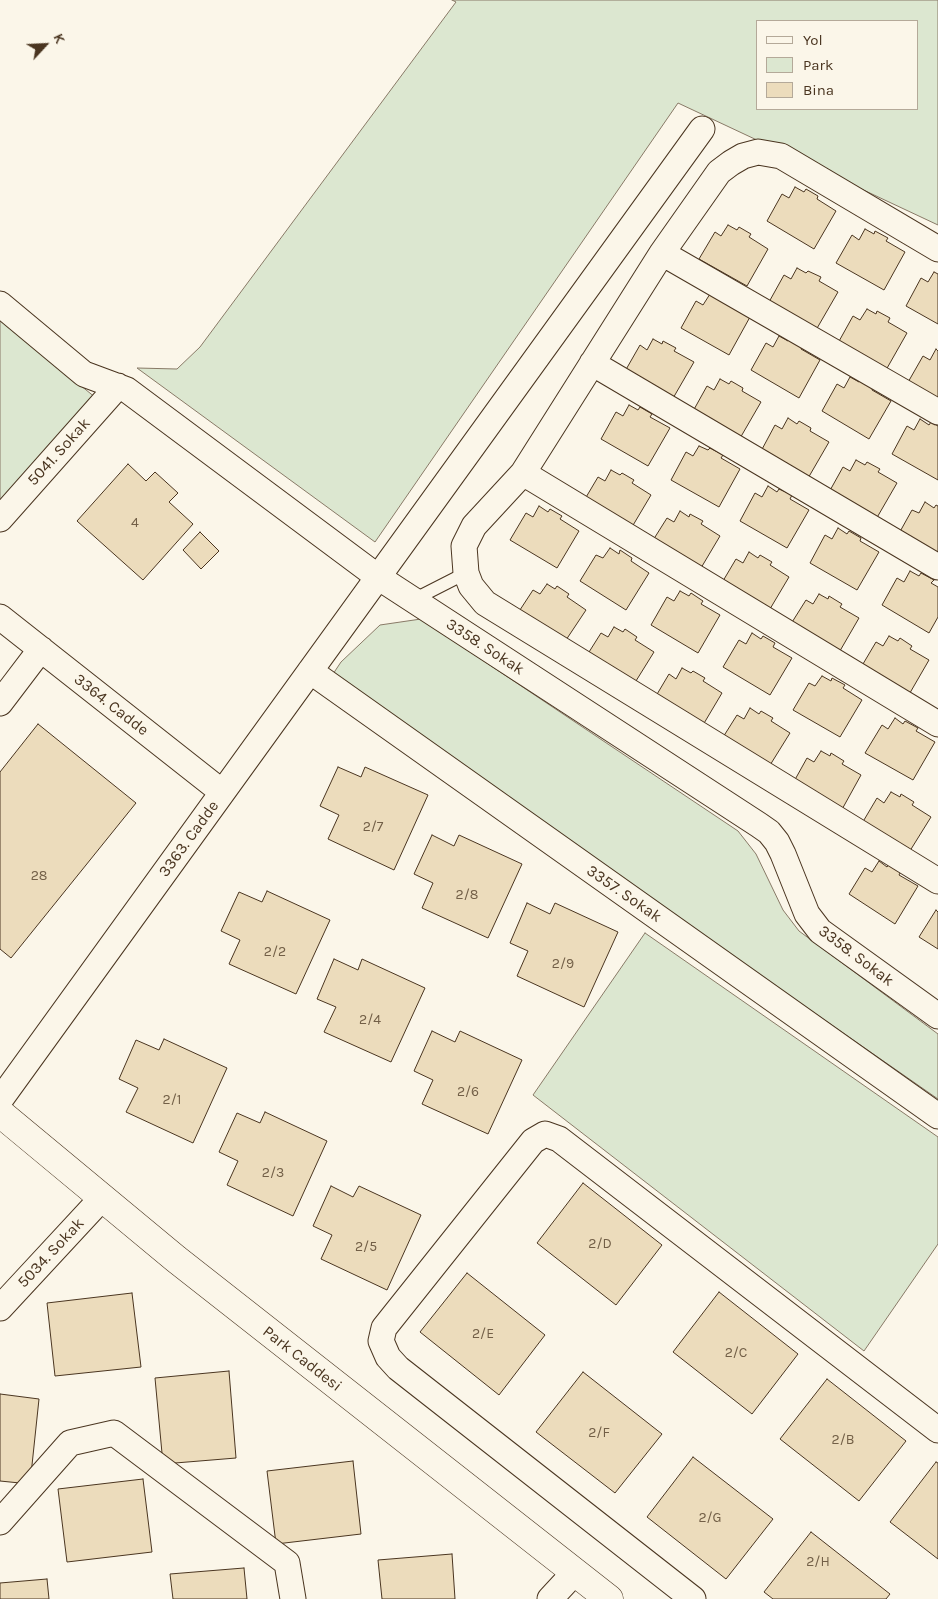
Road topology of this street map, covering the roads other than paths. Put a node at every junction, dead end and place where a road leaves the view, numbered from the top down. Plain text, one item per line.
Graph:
1 (702, 129) dead end
2 (938, 249) edge
3 (662, 253) junction
4 (0, 304) edge
5 (592, 363) junction
6 (118, 386) junction
7 (938, 412) edge
8 (523, 473) junction
9 (0, 519) edge
10 (938, 567) edge
11 (466, 573) junction
12 (378, 577) junction
13 (413, 600) junction
14 (0, 617) edge
15 (41, 649) junction
16 (310, 671) junction
17 (0, 703) edge
18 (938, 724) edge
19 (222, 792) junction
20 (938, 881) edge
21 (938, 1016) edge
22 (0, 1100) edge
23 (0, 1113) edge
24 (938, 1116) edge
25 (102, 1198) junction
26 (0, 1308) edge
27 (938, 1430) edge
28 (0, 1522) edge
29 (575, 1572) junction
30 (293, 1599) edge
31 (550, 1599) edge
32 (609, 1599) edge
33 (693, 1599) edge

1 - 12 street, 3363. Cadde
2 - 3 street
3 - 5 street
3 - 7 street
4 - 6 street, 3358. Sokak
5 - 8 street
5 - 10 street
6 - 9 street, 5041. Sokak
6 - 12 street, 3358. Sokak
8 - 11 street
8 - 18 street
11 - 13 lane
11 - 20 street
12 - 13 street, 3358. Sokak
12 - 16 street, 3363. Cadde
13 - 21 street, 3358. Sokak
14 - 15 street, 3364. Cadde
15 - 17 street
15 - 19 street, 3364. Cadde
16 - 19 street, 3363. Cadde
16 - 24 street, 3357. Sokak
19 - 22 street, 3363. Cadde
23 - 25 street, Park Caddesi
25 - 26 street, 5034. Sokak
25 - 29 street, Park Caddesi
27 - 33 street
28 - 30 street
29 - 31 street
29 - 32 street, Park Caddesi

